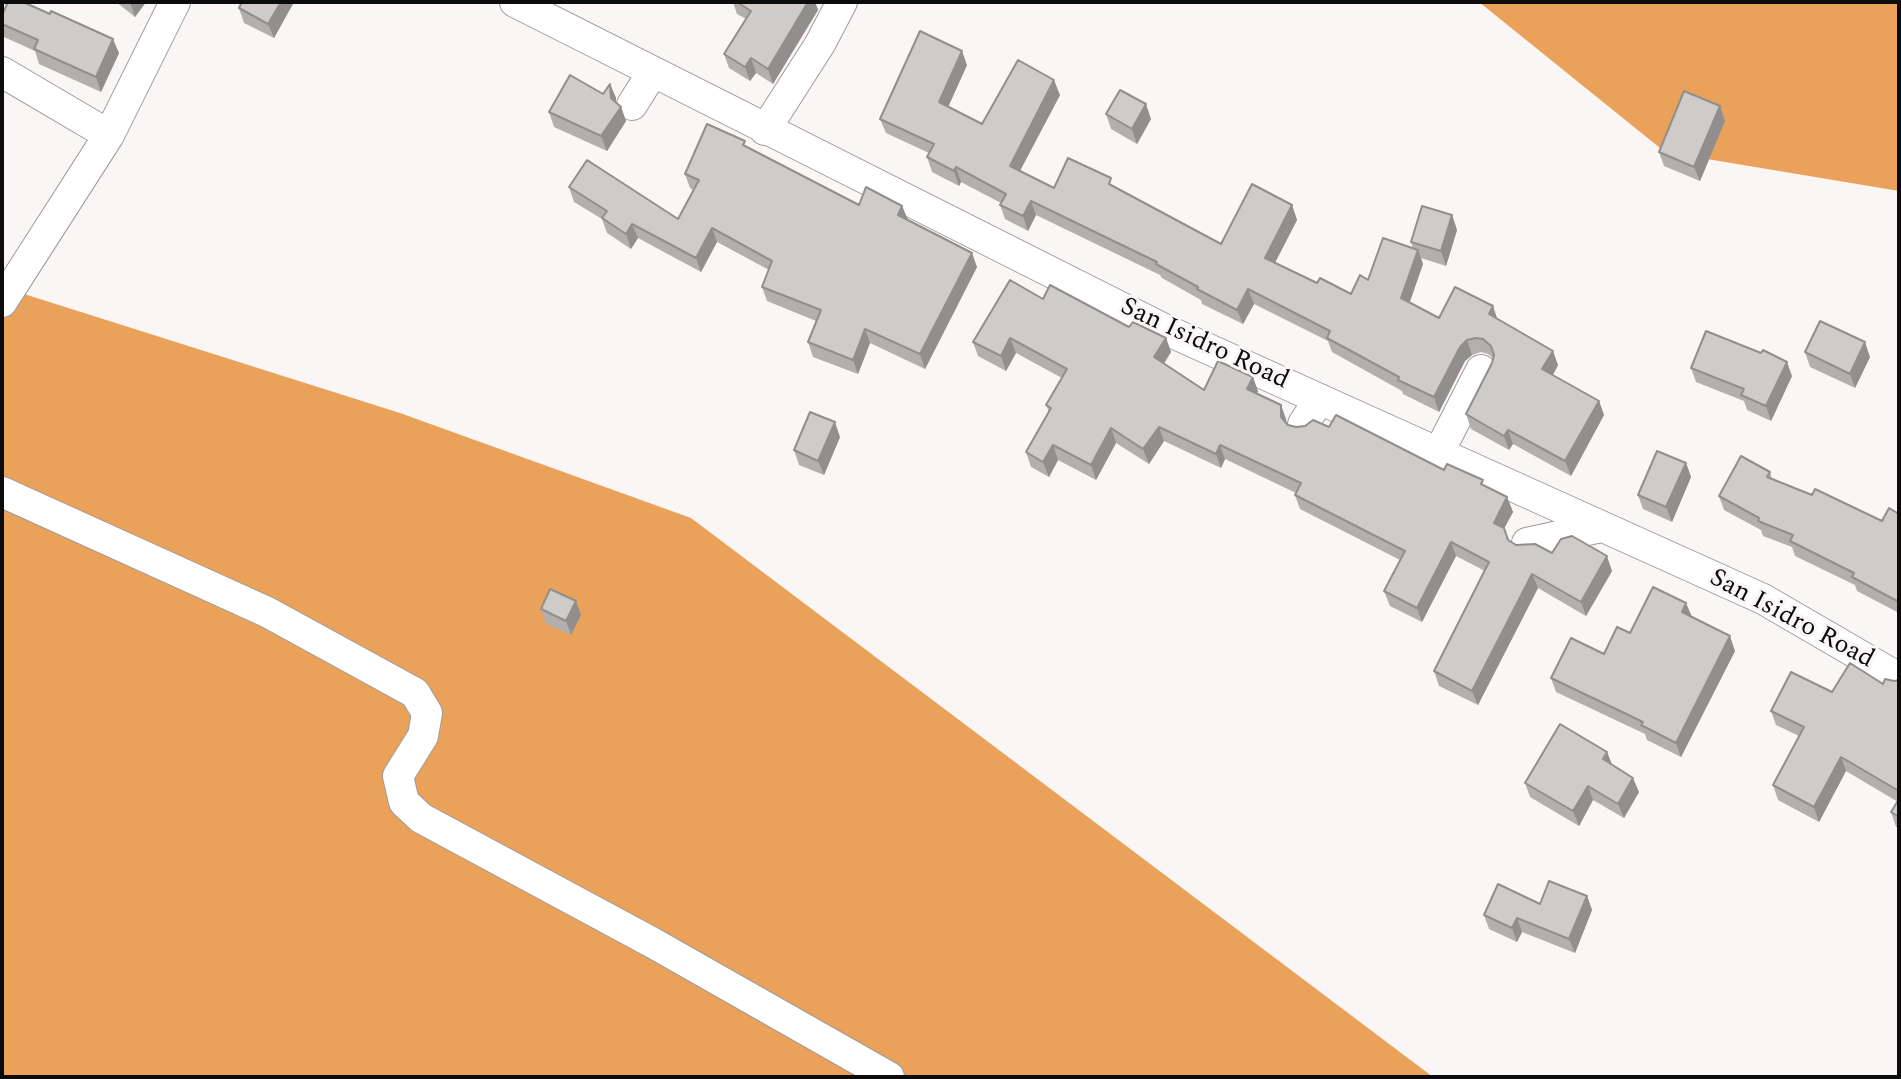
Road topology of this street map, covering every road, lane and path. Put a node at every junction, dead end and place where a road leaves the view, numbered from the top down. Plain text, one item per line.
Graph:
1 (175, 2) edge
2 (842, 2) edge
3 (528, 5) edge
4 (2, 72) edge
5 (652, 73) junction
6 (632, 105) dead end
7 (765, 130) junction
8 (109, 135) junction
9 (2, 302) edge
10 (1481, 370) dead end
11 (1320, 399) junction
12 (1303, 424) edge
13 (1438, 454) junction
14 (2, 492) edge
15 (1601, 527) junction
16 (1527, 543) edge
17 (1899, 678) edge
18 (889, 1077) edge

1 - 8 street
2 - 7 street
3 - 5 street, San Isidro Road
4 - 8 street
5 - 6 street
5 - 7 street, San Isidro Road
7 - 11 street, San Isidro Road
8 - 9 street
10 - 13 street
11 - 12 street
11 - 13 street, San Isidro Road
13 - 15 street, San Isidro Road
14 - 18 street
15 - 16 street
15 - 17 street, San Isidro Road

